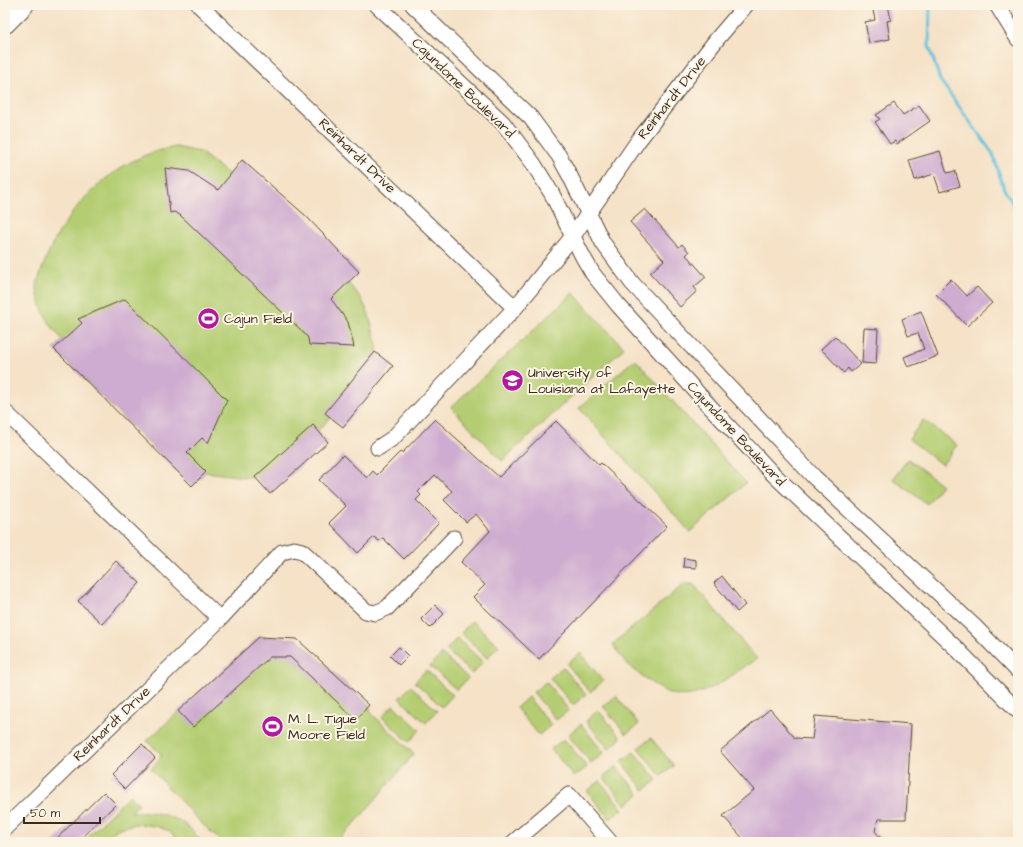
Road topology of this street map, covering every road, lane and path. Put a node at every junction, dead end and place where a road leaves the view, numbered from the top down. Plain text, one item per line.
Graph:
1 (24, 5) edge
2 (199, 5) edge
3 (377, 5) edge
4 (413, 5) edge
5 (746, 5) edge
6 (997, 5) edge
7 (5, 24) edge
8 (406, 32) junction
9 (1018, 39) edge
10 (513, 100) junction
11 (588, 214) junction
12 (572, 236) junction
13 (515, 308) junction
14 (5, 412) edge
15 (378, 448) dead end
16 (454, 538) dead end
17 (220, 619) junction
18 (1018, 671) edge
19 (1018, 711) edge
20 (5, 828) edge
21 (514, 842) edge
22 (610, 842) edge

1 - 7 main road
2 - 13 street, Reinhardt Drive
3 - 8 street, Cajundome Boulevard
4 - 10 street, Cajundome Boulevard
5 - 11 street, Reinhardt Drive
6 - 9 street
8 - 10 street
8 - 12 street, Cajundome Boulevard
10 - 11 street, Cajundome Boulevard
11 - 12 street, Reinhardt Drive
11 - 18 street, Cajundome Boulevard
12 - 13 street, Reinhardt Drive
12 - 19 street, Cajundome Boulevard
13 - 15 street, Reinhardt Drive
14 - 17 street
16 - 17 street, Reinhardt Drive
17 - 20 street, Reinhardt Drive
21 - 22 street

